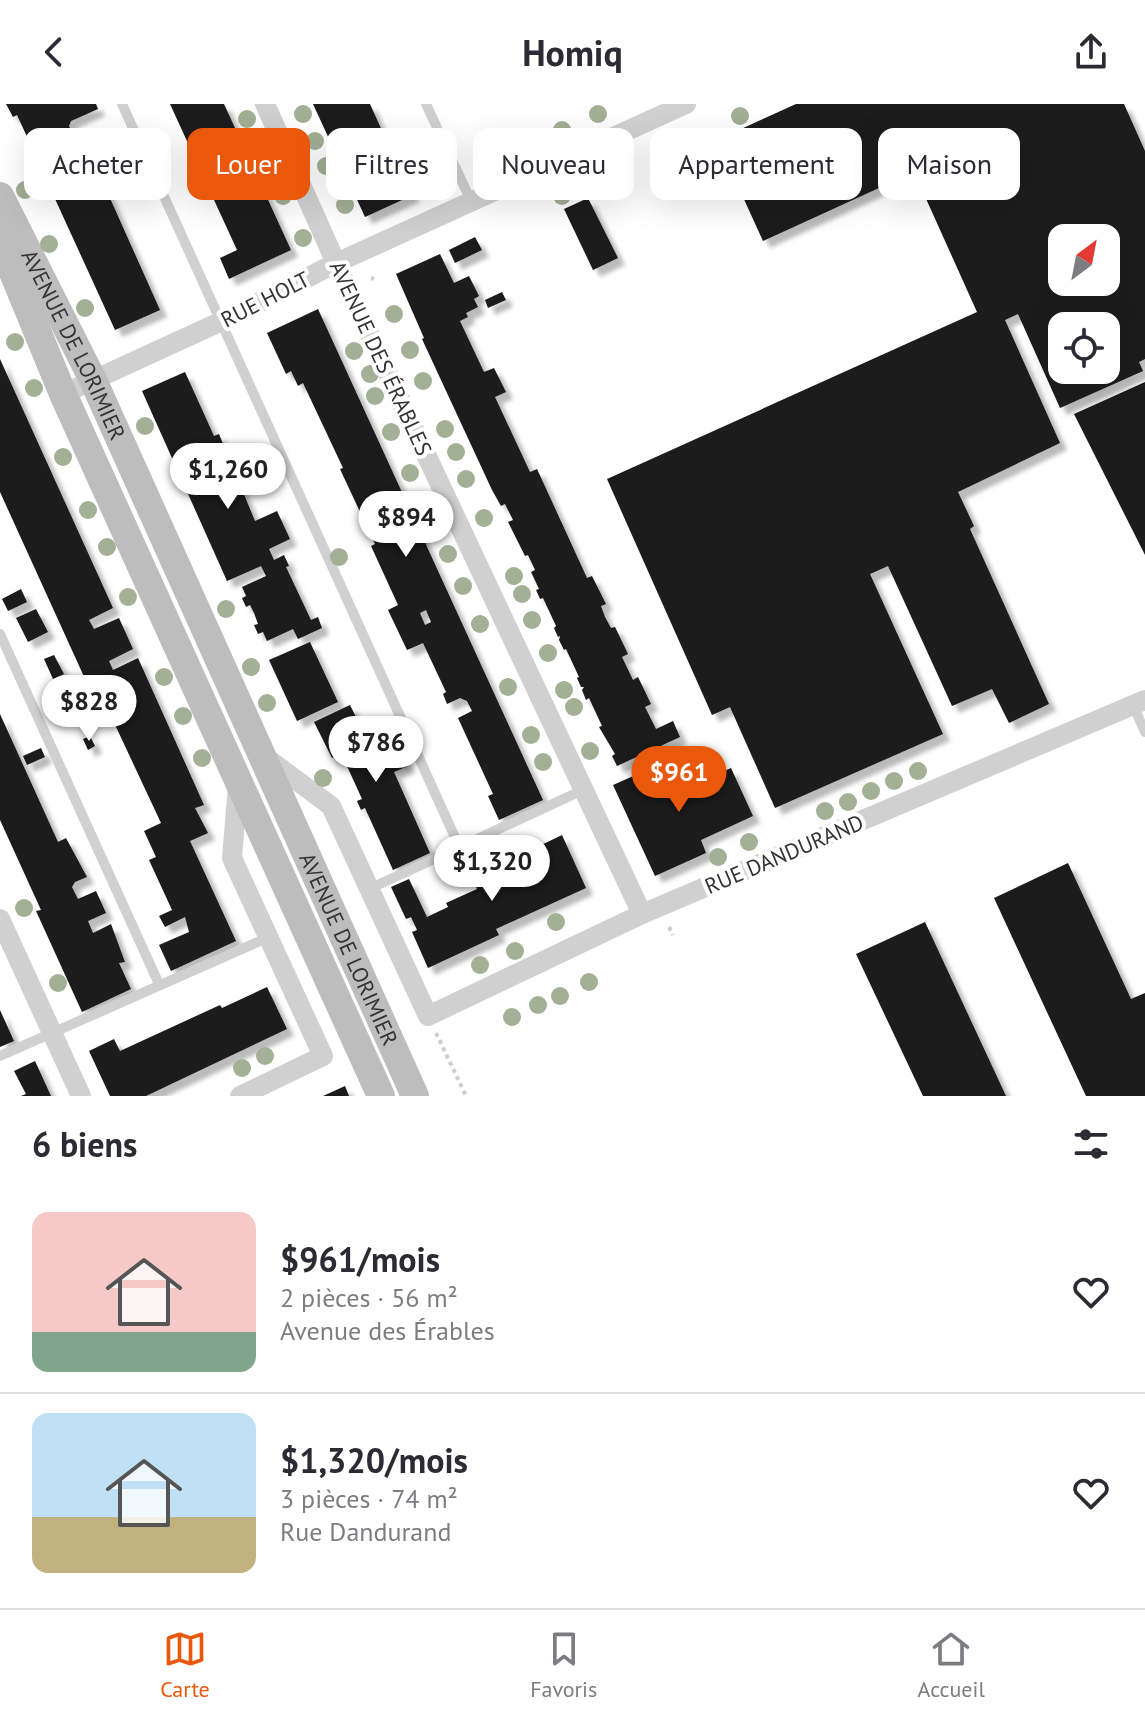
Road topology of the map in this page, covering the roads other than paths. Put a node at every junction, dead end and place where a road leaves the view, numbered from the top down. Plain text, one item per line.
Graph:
1 (122, 104) edge
2 (265, 104) edge
3 (426, 104) edge
4 (686, 104) edge
5 (660, 109) edge
6 (0, 196) edge
7 (471, 201) junction
8 (0, 241) edge
9 (336, 263) junction
10 (222, 321) junction
11 (93, 380) junction
12 (63, 394) junction
13 (0, 634) edge
14 (1139, 703) edge
15 (1145, 732) edge
16 (264, 756) junction
17 (238, 785) junction
18 (585, 789) junction
19 (459, 846) junction
20 (369, 889) junction
21 (642, 914) junction
22 (0, 919) edge
23 (269, 937) junction
24 (159, 984) junction
25 (428, 1016) joint
26 (52, 1032) junction
27 (0, 1056) edge
28 (81, 1096) edge
29 (240, 1096) edge
30 (381, 1096) edge
31 (415, 1096) edge

1 - 10 lane
2 - 9 street, AVENUE DES ÉRABLES
3 - 7 lane
4 - 5 street, RUE HOLT
5 - 7 street, RUE HOLT
6 - 11 main road, AVENUE DE LORIMIER
7 - 9 street, RUE HOLT
8 - 12 main road, AVENUE DE LORIMIER
9 - 10 street, RUE HOLT
9 - 18 street, AVENUE DES ÉRABLES
10 - 11 street, RUE HOLT
10 - 19 lane
11 - 12 street, RUE HOLT
11 - 16 main road, AVENUE DE LORIMIER
12 - 17 main road, AVENUE DE LORIMIER
13 - 24 lane
14 - 15 lane
14 - 21 street, RUE DANDURAND
16 - 20 street, AVENUE DE LORIMIER
16 - 31 main road, AVENUE DE LORIMIER
17 - 23 street, AVENUE DE LORIMIER
17 - 30 main road, AVENUE DE LORIMIER
18 - 19 lane
18 - 21 street, AVENUE DES ÉRABLES
19 - 20 lane
20 - 25 street, AVENUE DE LORIMIER
21 - 25 street, RUE DANDURAND
22 - 26 street
23 - 24 lane
23 - 29 street, AVENUE DE LORIMIER
24 - 26 lane
26 - 27 lane
26 - 28 street

